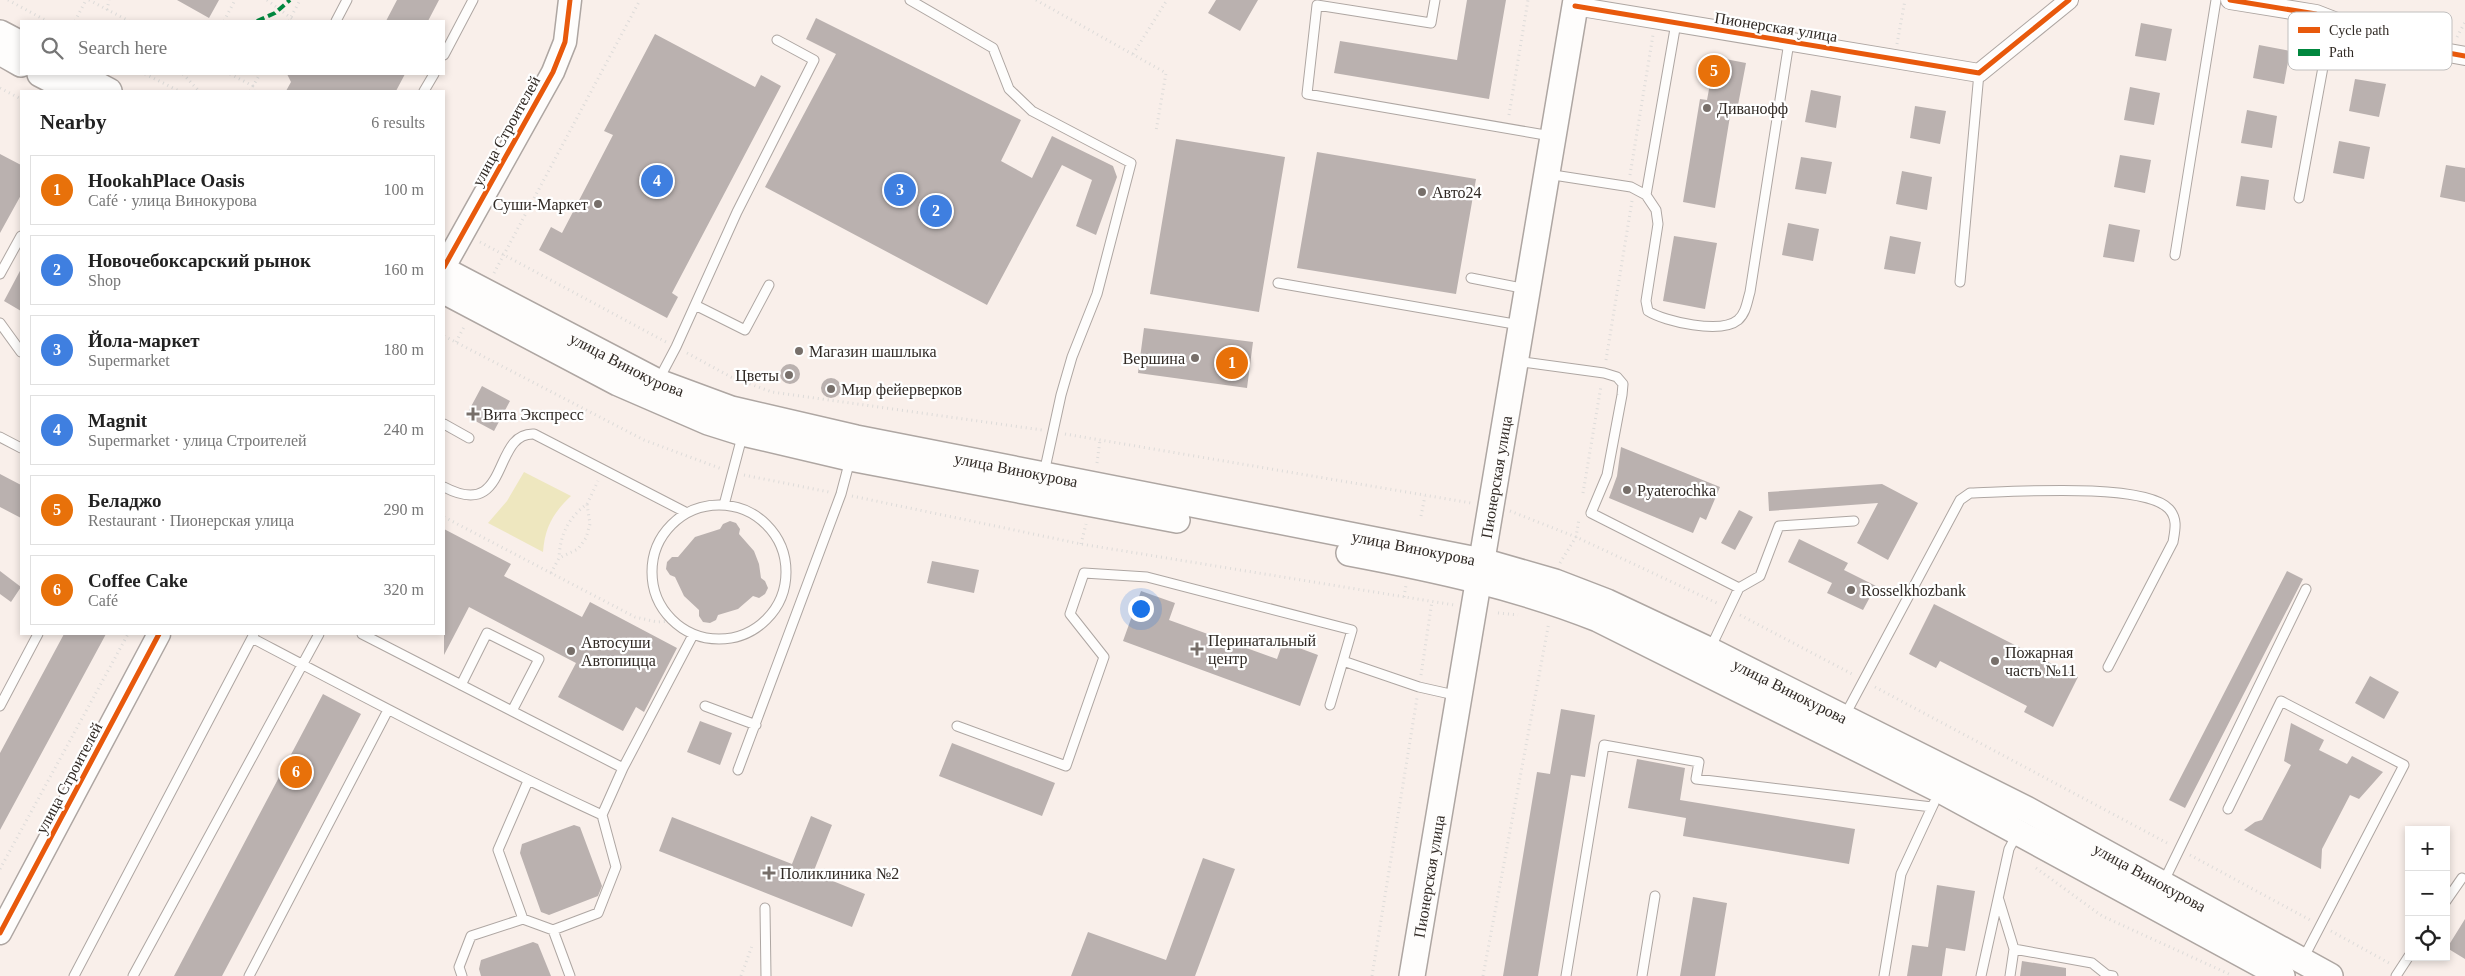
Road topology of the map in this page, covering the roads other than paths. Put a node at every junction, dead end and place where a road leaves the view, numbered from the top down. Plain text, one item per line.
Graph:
1 (347, 0) edge
2 (473, 0) edge
3 (570, 0) edge
4 (910, 0) edge
5 (1435, 0) edge
6 (2069, 0) edge
7 (2216, 0) edge
8 (2230, 0) edge
9 (1316, 2) edge
10 (1576, 3) edge
11 (2298, 12) edge
12 (337, 20) edge
13 (1676, 23) junction
14 (0, 33) edge
15 (777, 40) dead end
16 (1789, 42) junction
17 (20, 43) edge
18 (0, 52) edge
19 (445, 53) edge
20 (2452, 54) edge
21 (2465, 56) edge
22 (20, 63) edge
23 (2322, 70) edge
24 (1979, 73) junction
25 (42, 75) edge
26 (78, 75) edge
27 (433, 75) edge
28 (71, 90) edge
29 (105, 90) edge
30 (425, 90) edge
31 (1553, 136) junction
32 (1547, 174) junction
33 (1646, 195) junction
34 (2299, 198) dead end
35 (20, 238) edge
36 (2175, 255) dead end
37 (445, 267) edge
38 (445, 270) edge
39 (0, 274) edge
40 (1471, 278) dead end
41 (1960, 282) dead end
42 (1278, 283) dead end
43 (769, 285) dead end
44 (1528, 289) junction
45 (445, 291) edge
46 (695, 305) junction
47 (0, 323) edge
48 (1522, 325) junction
49 (20, 351) edge
50 (1515, 361) junction
51 (658, 382) junction
52 (445, 425) edge
53 (743, 433) junction
54 (0, 437) edge
55 (469, 438) dead end
56 (20, 447) edge
57 (853, 448) junction
58 (1042, 485) junction
59 (445, 488) edge
60 (724, 505) junction
61 (687, 513) junction
62 (1854, 521) dead end
63 (1480, 570) junction
64 (1739, 588) junction
65 (2306, 589) dead end
66 (694, 634) junction
67 (37, 635) edge
68 (158, 635) edge
69 (318, 635) edge
70 (364, 635) edge
71 (253, 636) edge
72 (1710, 650) junction
73 (1343, 661) junction
74 (302, 664) junction
75 (2108, 667) dead end
76 (461, 684) junction
77 (1459, 696) junction
78 (1330, 705) dead end
79 (0, 706) edge
80 (705, 706) dead end
81 (388, 710) junction
82 (512, 711) junction
83 (1844, 717) junction
84 (756, 725) junction
85 (957, 726) dead end
86 (623, 768) junction
87 (738, 770) dead end
88 (528, 781) junction
89 (1942, 785) junction
90 (2228, 809) dead end
91 (602, 815) junction
92 (2020, 826) junction
93 (2462, 878) dead end
94 (2162, 883) junction
95 (2450, 895) edge
96 (1655, 896) dead end
97 (1999, 900) junction
98 (765, 908) dead end
99 (523, 919) junction
100 (553, 930) junction
101 (0, 933) edge
102 (2014, 949) junction
103 (2303, 960) junction
104 (2406, 961) edge
105 (2398, 972) edge
106 (74, 976) edge
107 (133, 976) edge
108 (249, 976) edge
109 (462, 976) edge
110 (570, 976) edge
111 (766, 976) edge
112 (1412, 976) edge
113 (1566, 976) edge
114 (1642, 976) edge
115 (1884, 976) edge
116 (1981, 976) edge
117 (2010, 976) edge
118 (2113, 976) edge
119 (2282, 976) edge
120 (2330, 976) edge

1 - 12 lane
2 - 19 lane
3 - 37 street, улица Строителей
4 - 58 lane
5 - 9 lane
6 - 24 street
7 - 36 lane
8 - 11 street
9 - 31 lane
10 - 13 street, Пионерская улица
10 - 31 main road, Пионерская улица
13 - 16 street, Пионерская улица
13 - 33 lane
14 - 17 main road
15 - 46 lane
16 - 24 street, Пионерская улица
16 - 33 lane
18 - 22 main road
20 - 21 street
23 - 34 lane
24 - 41 lane
25 - 28 main road
26 - 29 main road
27 - 30 lane
31 - 32 main road, Пионерская улица
32 - 33 lane
32 - 44 main road, Пионерская улица
35 - 39 lane
38 - 51 main road, улица Винокурова
40 - 44 lane
42 - 48 lane
43 - 46 lane
44 - 48 main road, Пионерская улица
45 - 53 main road, улица Винокурова
46 - 51 lane
47 - 49 lane
48 - 50 main road, Пионерская улица
50 - 63 main road, Пионерская улица
50 - 64 lane
51 - 57 main road, улица Винокурова
52 - 55 lane
53 - 57 main road, улица Винокурова
53 - 60 lane
54 - 56 lane
57 - 58 main road, улица Винокурова
57 - 84 lane
58 - 63 main road, улица Винокурова
59 - 61 lane
60 - 61 lane
60 - 66 lane
61 - 66 lane
62 - 64 lane
63 - 72 main road, улица Винокурова
63 - 77 main road, Пионерская улица
63 - 89 main road, улица Винокурова
64 - 72 lane
65 - 94 lane
66 - 86 lane
67 - 79 lane
68 - 101 street, улица Строителей
69 - 74 lane
70 - 76 lane
71 - 74 lane
71 - 106 lane
72 - 83 main road, улица Винокурова
73 - 77 lane
73 - 78 lane
73 - 85 lane
74 - 81 lane
74 - 107 lane
75 - 83 lane
76 - 82 lane
76 - 82 lane
77 - 112 main road, Пионерская улица
80 - 84 lane
81 - 88 lane
81 - 108 lane
82 - 86 lane
83 - 89 main road, улица Винокурова
84 - 87 lane
86 - 91 lane
88 - 91 lane
88 - 99 lane
89 - 92 main road, улица Винокурова
89 - 113 lane
89 - 115 lane
90 - 103 lane
91 - 100 lane
92 - 94 main road, улица Винокурова
92 - 97 lane
92 - 119 main road, улица Винокурова
93 - 95 lane
94 - 103 main road, улица Винокурова
96 - 114 lane
97 - 102 lane
97 - 116 lane
98 - 111 lane
99 - 100 lane
99 - 109 lane
100 - 110 lane
102 - 117 lane
102 - 118 lane
103 - 120 main road, улица Винокурова
104 - 105 lane

